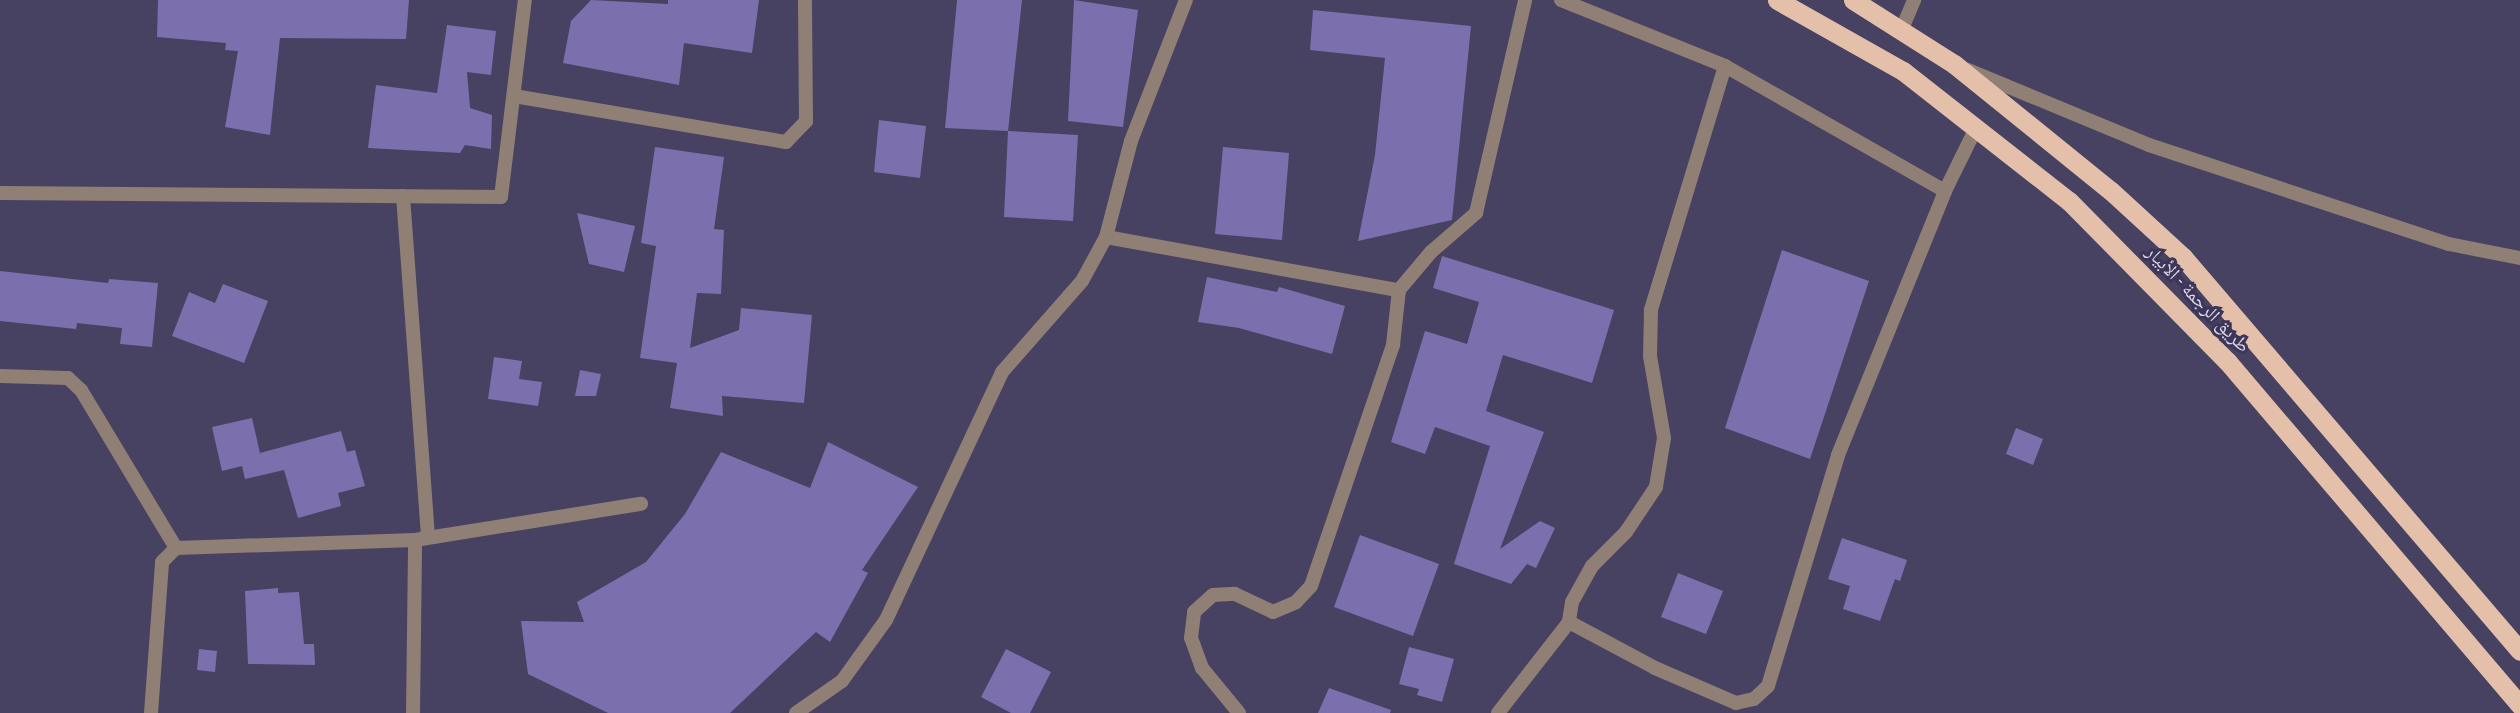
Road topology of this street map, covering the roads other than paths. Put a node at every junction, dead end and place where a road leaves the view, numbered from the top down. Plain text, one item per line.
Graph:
1 (525, 0) edge
2 (805, 0) edge
3 (1186, 0) edge
4 (1525, 0) edge
5 (1561, 0) edge
6 (1777, 0) edge
7 (1853, 0) edge
8 (1914, 0) edge
9 (1901, 32) junction
10 (1954, 64) junction
11 (1725, 66) junction
12 (514, 96) junction
13 (1977, 126) junction
14 (1945, 191) junction
15 (0, 193) edge
16 (403, 196) junction
17 (1106, 237) junction
18 (2520, 258) edge
19 (1399, 290) junction
20 (0, 376) edge
21 (641, 504) dead end
22 (422, 538) junction
23 (176, 548) junction
24 (1569, 622) junction
25 (2520, 651) edge
26 (2520, 705) edge
27 (151, 713) edge
28 (413, 713) edge
29 (796, 713) edge
30 (1239, 713) edge
31 (1498, 713) edge

1 - 12 street
2 - 12 street
3 - 17 street
4 - 19 street
5 - 11 street
6 - 13 highway, طريق الرجمة - الأبيار
7 - 9 highway, طريق الرجمة - الأبيار
8 - 9 street
9 - 10 highway, طريق الرجمة - الأبيار
10 - 18 street
10 - 25 highway, طريق الرجمة - الأبيار
11 - 14 street
11 - 24 street
12 - 16 street
13 - 14 street
13 - 26 highway, طريق الرجمة - الأبيار
14 - 24 street
15 - 16 street
16 - 22 street
17 - 19 street
17 - 29 street
19 - 30 street
20 - 23 street
21 - 22 street
22 - 23 street
22 - 28 street
23 - 27 street
24 - 31 street

